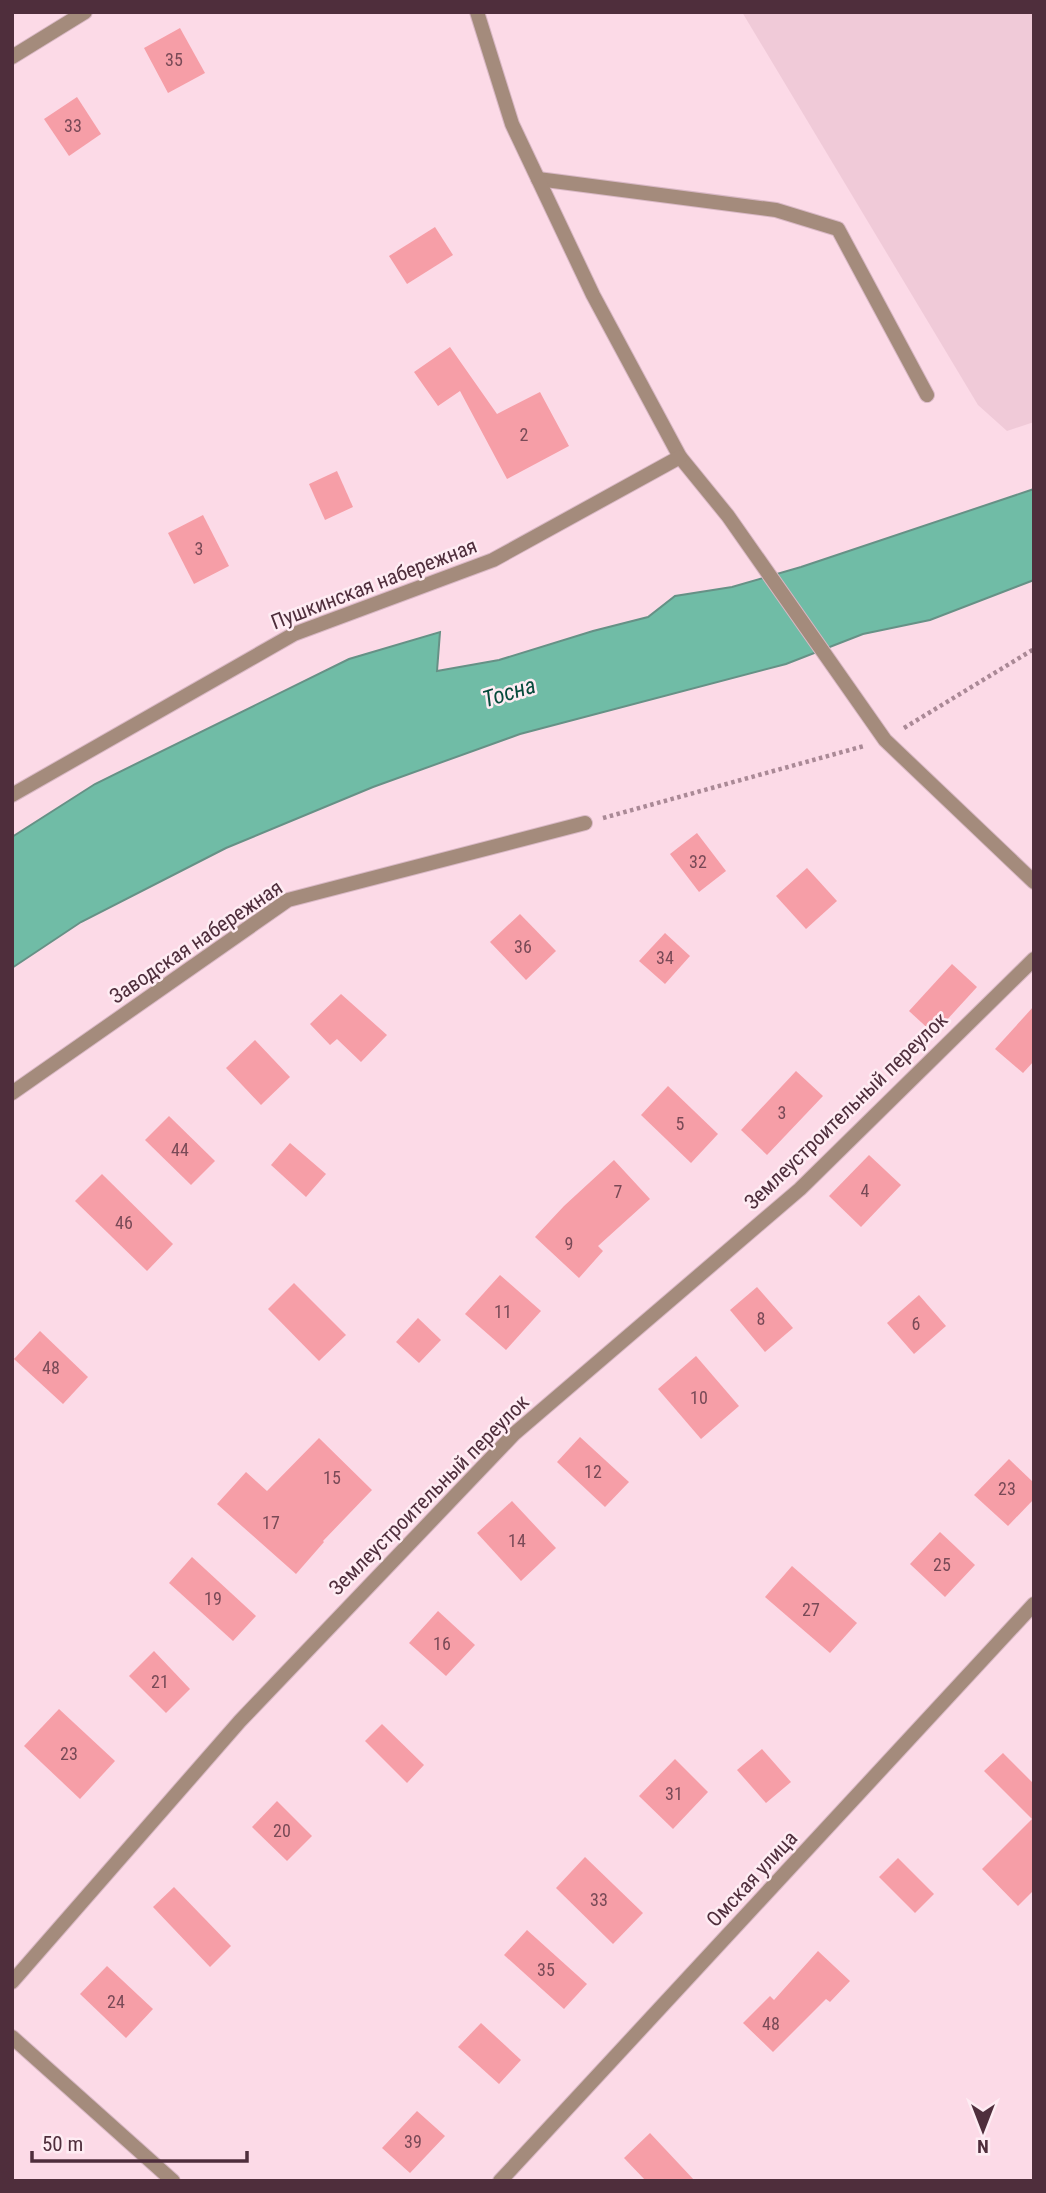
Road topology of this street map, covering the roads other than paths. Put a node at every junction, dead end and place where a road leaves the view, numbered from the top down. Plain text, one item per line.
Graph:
1 (85, 12) edge
2 (477, 12) edge
3 (12, 57) edge
4 (538, 179) junction
5 (927, 395) dead end
6 (680, 457) junction
7 (12, 795) edge
8 (585, 823) road end
9 (1034, 882) edge
10 (1034, 959) edge
11 (12, 1093) edge
12 (1034, 1604) edge
13 (12, 1982) edge
14 (12, 2037) edge
15 (173, 2181) edge
16 (499, 2181) edge

1 - 3 street
2 - 4 street
4 - 5 street
4 - 6 street
6 - 7 street, Пушкинская набережная
6 - 9 street
8 - 11 street, Заводская набережная
10 - 13 street, Землеустроительный переулок
12 - 16 street, Омская улица
14 - 15 street

